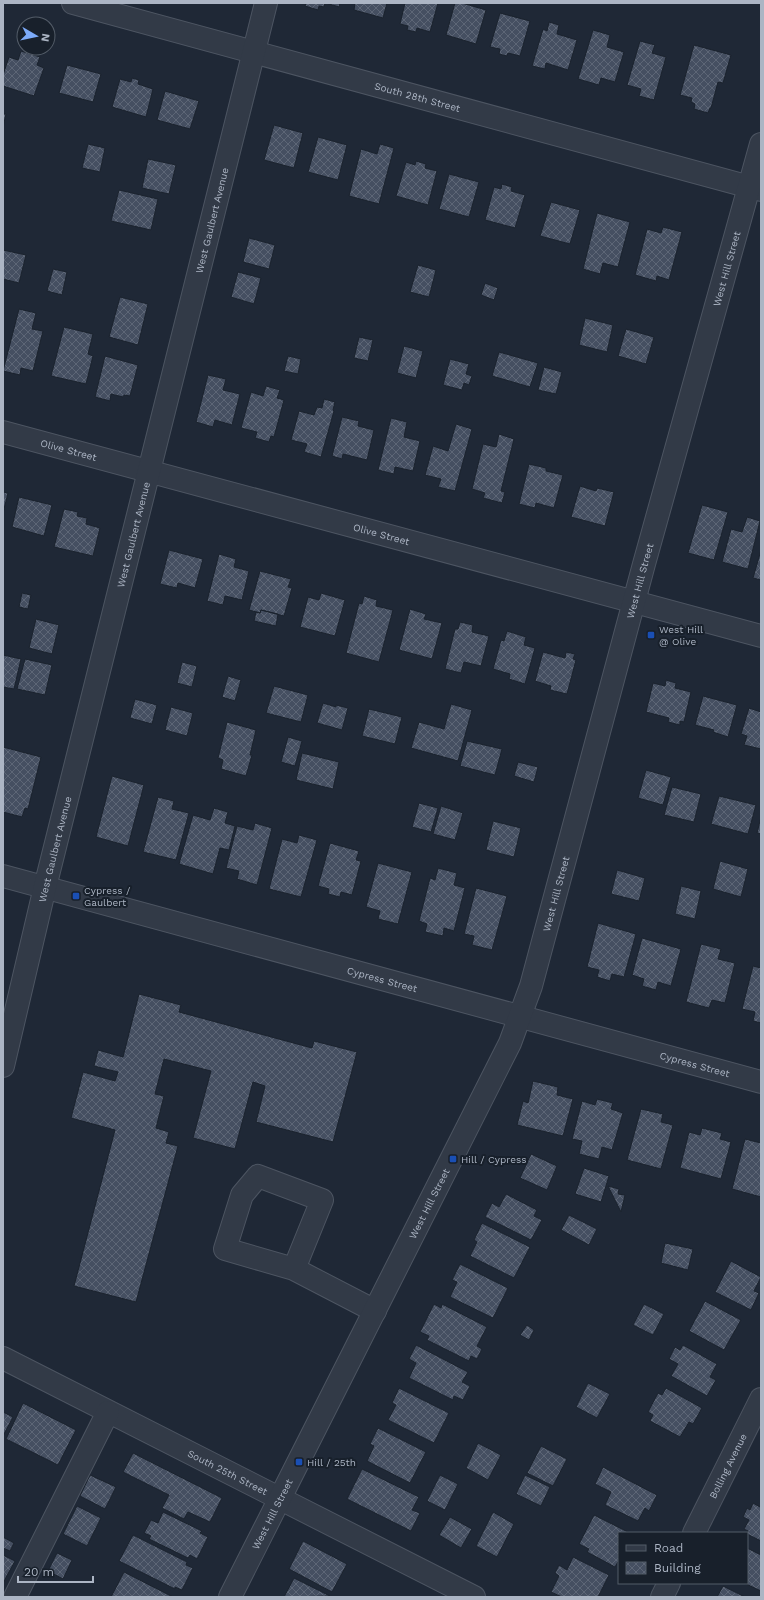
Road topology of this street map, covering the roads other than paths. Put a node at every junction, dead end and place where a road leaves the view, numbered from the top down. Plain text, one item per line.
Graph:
1 (73, 3) edge
2 (266, 3) edge
3 (254, 53) junction
4 (761, 144) edge
5 (755, 189) edge
6 (3, 432) edge
7 (149, 471) junction
8 (635, 602) junction
9 (761, 636) edge
10 (3, 876) edge
11 (45, 887) junction
12 (520, 1016) junction
13 (3, 1066) edge
14 (761, 1082) edge
15 (294, 1269) junction
16 (375, 1311) junction
17 (3, 1358) edge
18 (761, 1399) edge
19 (108, 1412) junction
20 (280, 1499) junction
21 (694, 1532) edge
22 (668, 1584) edge
23 (448, 1591) edge
24 (15, 1597) edge
25 (230, 1597) edge
26 (474, 1597) edge
27 (662, 1597) edge

1 - 3 street, South 28th Street
2 - 3 street, West Gaulbert Avenue
3 - 5 street, South 28th Street
3 - 7 street, West Gaulbert Avenue
4 - 5 street, West Hill Street
5 - 8 street, West Hill Street
6 - 7 street, Olive Street
7 - 8 street, Olive Street
7 - 11 street, West Gaulbert Avenue
8 - 9 street, Olive Street
8 - 12 street, West Hill Street
10 - 11 street, Cypress Street
11 - 12 street, Cypress Street
11 - 13 street, West Gaulbert Avenue
12 - 14 street, Cypress Street
12 - 16 street, West Hill Street
15 - 15 street
15 - 16 street
16 - 20 street, West Hill Street
17 - 19 street, South 25th Street
18 - 21 street, Bolling Avenue
19 - 20 street, South 25th Street
19 - 24 street
20 - 23 street, South 25th Street
20 - 25 street, West Hill Street
22 - 27 street
23 - 26 street, South 25th Street

